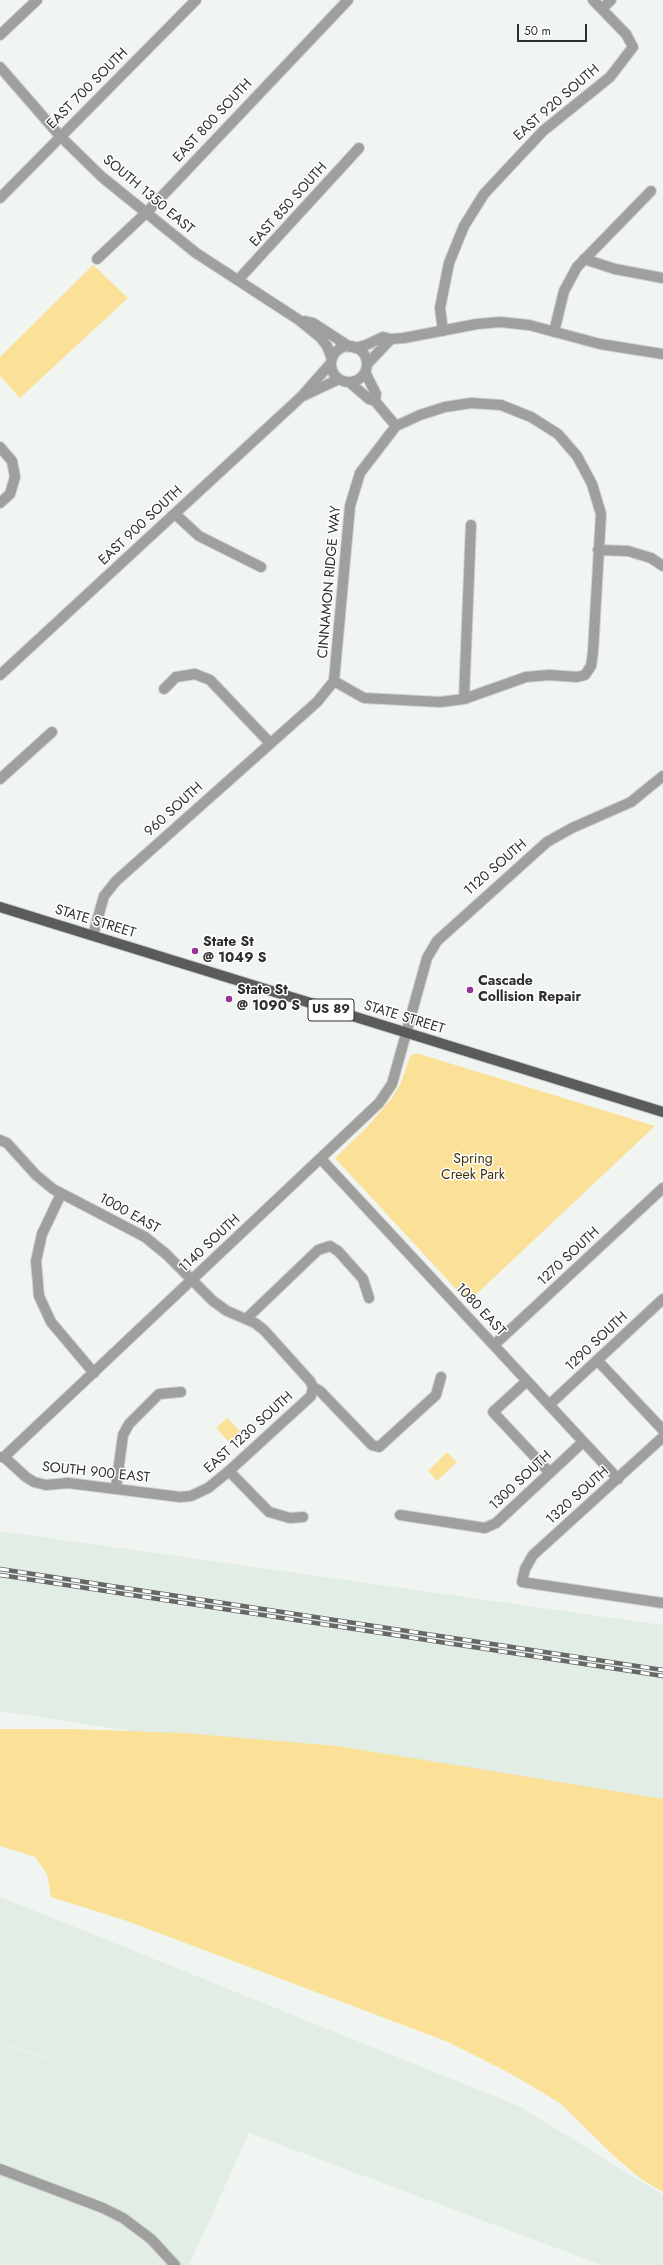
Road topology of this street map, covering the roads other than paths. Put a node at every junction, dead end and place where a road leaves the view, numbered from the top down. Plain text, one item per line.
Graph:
1 (37, 0) edge
2 (196, 0) edge
3 (348, 0) edge
4 (593, 0) edge
5 (611, 0) edge
6 (602, 9) junction
7 (0, 35) edge
8 (0, 67) edge
9 (60, 136) junction
10 (360, 148) dead end
11 (651, 191) dead end
12 (0, 198) edge
13 (146, 212) junction
14 (97, 259) dead end
15 (584, 259) junction
16 (663, 278) edge
17 (238, 280) junction
18 (300, 320) junction
19 (443, 331) junction
20 (554, 332) junction
21 (391, 339) junction
22 (353, 347) junction
23 (663, 354) edge
24 (332, 361) junction
25 (366, 368) junction
26 (339, 379) junction
27 (350, 382) junction
28 (301, 397) junction
29 (375, 401) junction
30 (396, 426) junction
31 (0, 447) edge
32 (0, 503) edge
33 (175, 514) junction
34 (472, 525) dead end
35 (598, 550) junction
36 (663, 566) edge
37 (261, 567) dead end
38 (0, 675) edge
39 (334, 681) junction
40 (164, 689) dead end
41 (464, 699) junction
42 (52, 732) dead end
43 (270, 743) junction
44 (663, 776) edge
45 (0, 779) edge
46 (0, 907) edge
47 (93, 935) junction
48 (406, 1033) junction
49 (663, 1112) edge
50 (2, 1141) edge
51 (321, 1159) junction
52 (663, 1188) edge
53 (61, 1194) junction
54 (192, 1280) junction
55 (369, 1298) dead end
56 (663, 1299) edge
57 (246, 1319) junction
58 (494, 1345) junction
59 (598, 1360) junction
60 (94, 1373) junction
61 (441, 1377) dead end
62 (527, 1381) junction
63 (313, 1387) junction
64 (182, 1392) dead end
65 (549, 1405) junction
66 (663, 1430) edge
67 (663, 1437) edge
68 (583, 1442) junction
69 (2, 1457) edge
70 (229, 1471) junction
71 (550, 1473) junction
72 (618, 1479) junction
73 (116, 1487) junction
74 (197, 1494) joint
75 (400, 1515) dead end
76 (303, 1517) dead end
77 (663, 1603) edge
78 (0, 2170) edge
79 (175, 2265) edge

1 - 7 street
2 - 9 street, EAST 700 SOUTH
3 - 13 street, EAST 800 SOUTH
4 - 6 street
5 - 6 street
6 - 19 street, EAST 920 SOUTH
8 - 9 street, SOUTH 1350 EAST
9 - 12 street, EAST 700 SOUTH
9 - 13 street, SOUTH 1350 EAST
10 - 17 street, EAST 850 SOUTH
11 - 15 street
13 - 14 street, EAST 800 SOUTH
13 - 17 street, SOUTH 1350 EAST
15 - 16 street
15 - 20 street
17 - 18 street, SOUTH 1350 EAST
18 - 22 street, SOUTH 1350 EAST
18 - 24 street, SOUTH 1350 EAST
19 - 20 street
19 - 21 street
20 - 23 street
21 - 22 street
21 - 25 street
22 - 24 street
22 - 25 street
24 - 26 street
24 - 28 street, EAST 900 SOUTH
25 - 27 street
25 - 29 street
26 - 27 street
26 - 28 street, EAST 900 SOUTH
27 - 29 street
28 - 33 street, EAST 900 SOUTH
29 - 30 street
30 - 35 street
30 - 39 street, CINNAMON RIDGE WAY
31 - 32 street
33 - 37 street
33 - 38 street, EAST 900 SOUTH
34 - 41 street
35 - 36 street
35 - 41 street
39 - 41 street
39 - 43 street, 960 SOUTH
40 - 43 street
42 - 45 street
43 - 47 street, 960 SOUTH
44 - 48 street, 1120 SOUTH
46 - 47 main road, STATE STREET / US 89
47 - 48 main road, STATE STREET / US 89
48 - 49 main road, STATE STREET / US 89
48 - 51 street, 1140 SOUTH
50 - 53 street, 1000 EAST
51 - 54 street, 1140 SOUTH
51 - 58 street, 1080 EAST
52 - 58 street, 1270 SOUTH
53 - 54 street, 1000 EAST
53 - 60 street
54 - 57 street, 1000 EAST
54 - 60 street, 1140 SOUTH
55 - 57 street
56 - 59 street, 1290 SOUTH
57 - 63 street, 1000 EAST
58 - 62 street, 1080 EAST
59 - 65 street, 1290 SOUTH
59 - 66 street
60 - 69 street, 1140 SOUTH
61 - 63 street, 1000 EAST
62 - 65 street, 1080 EAST
62 - 71 street
63 - 70 street, EAST 1230 SOUTH
64 - 73 street
65 - 68 street, 1080 EAST
67 - 72 street, 1320 SOUTH
68 - 71 street, 1300 SOUTH
68 - 72 street, 1080 EAST
69 - 73 street, SOUTH 900 EAST
70 - 74 street, EAST 1230 SOUTH
70 - 76 street
71 - 75 street, 1300 SOUTH
72 - 77 street, 1320 SOUTH
73 - 74 street, SOUTH 900 EAST
78 - 79 street

